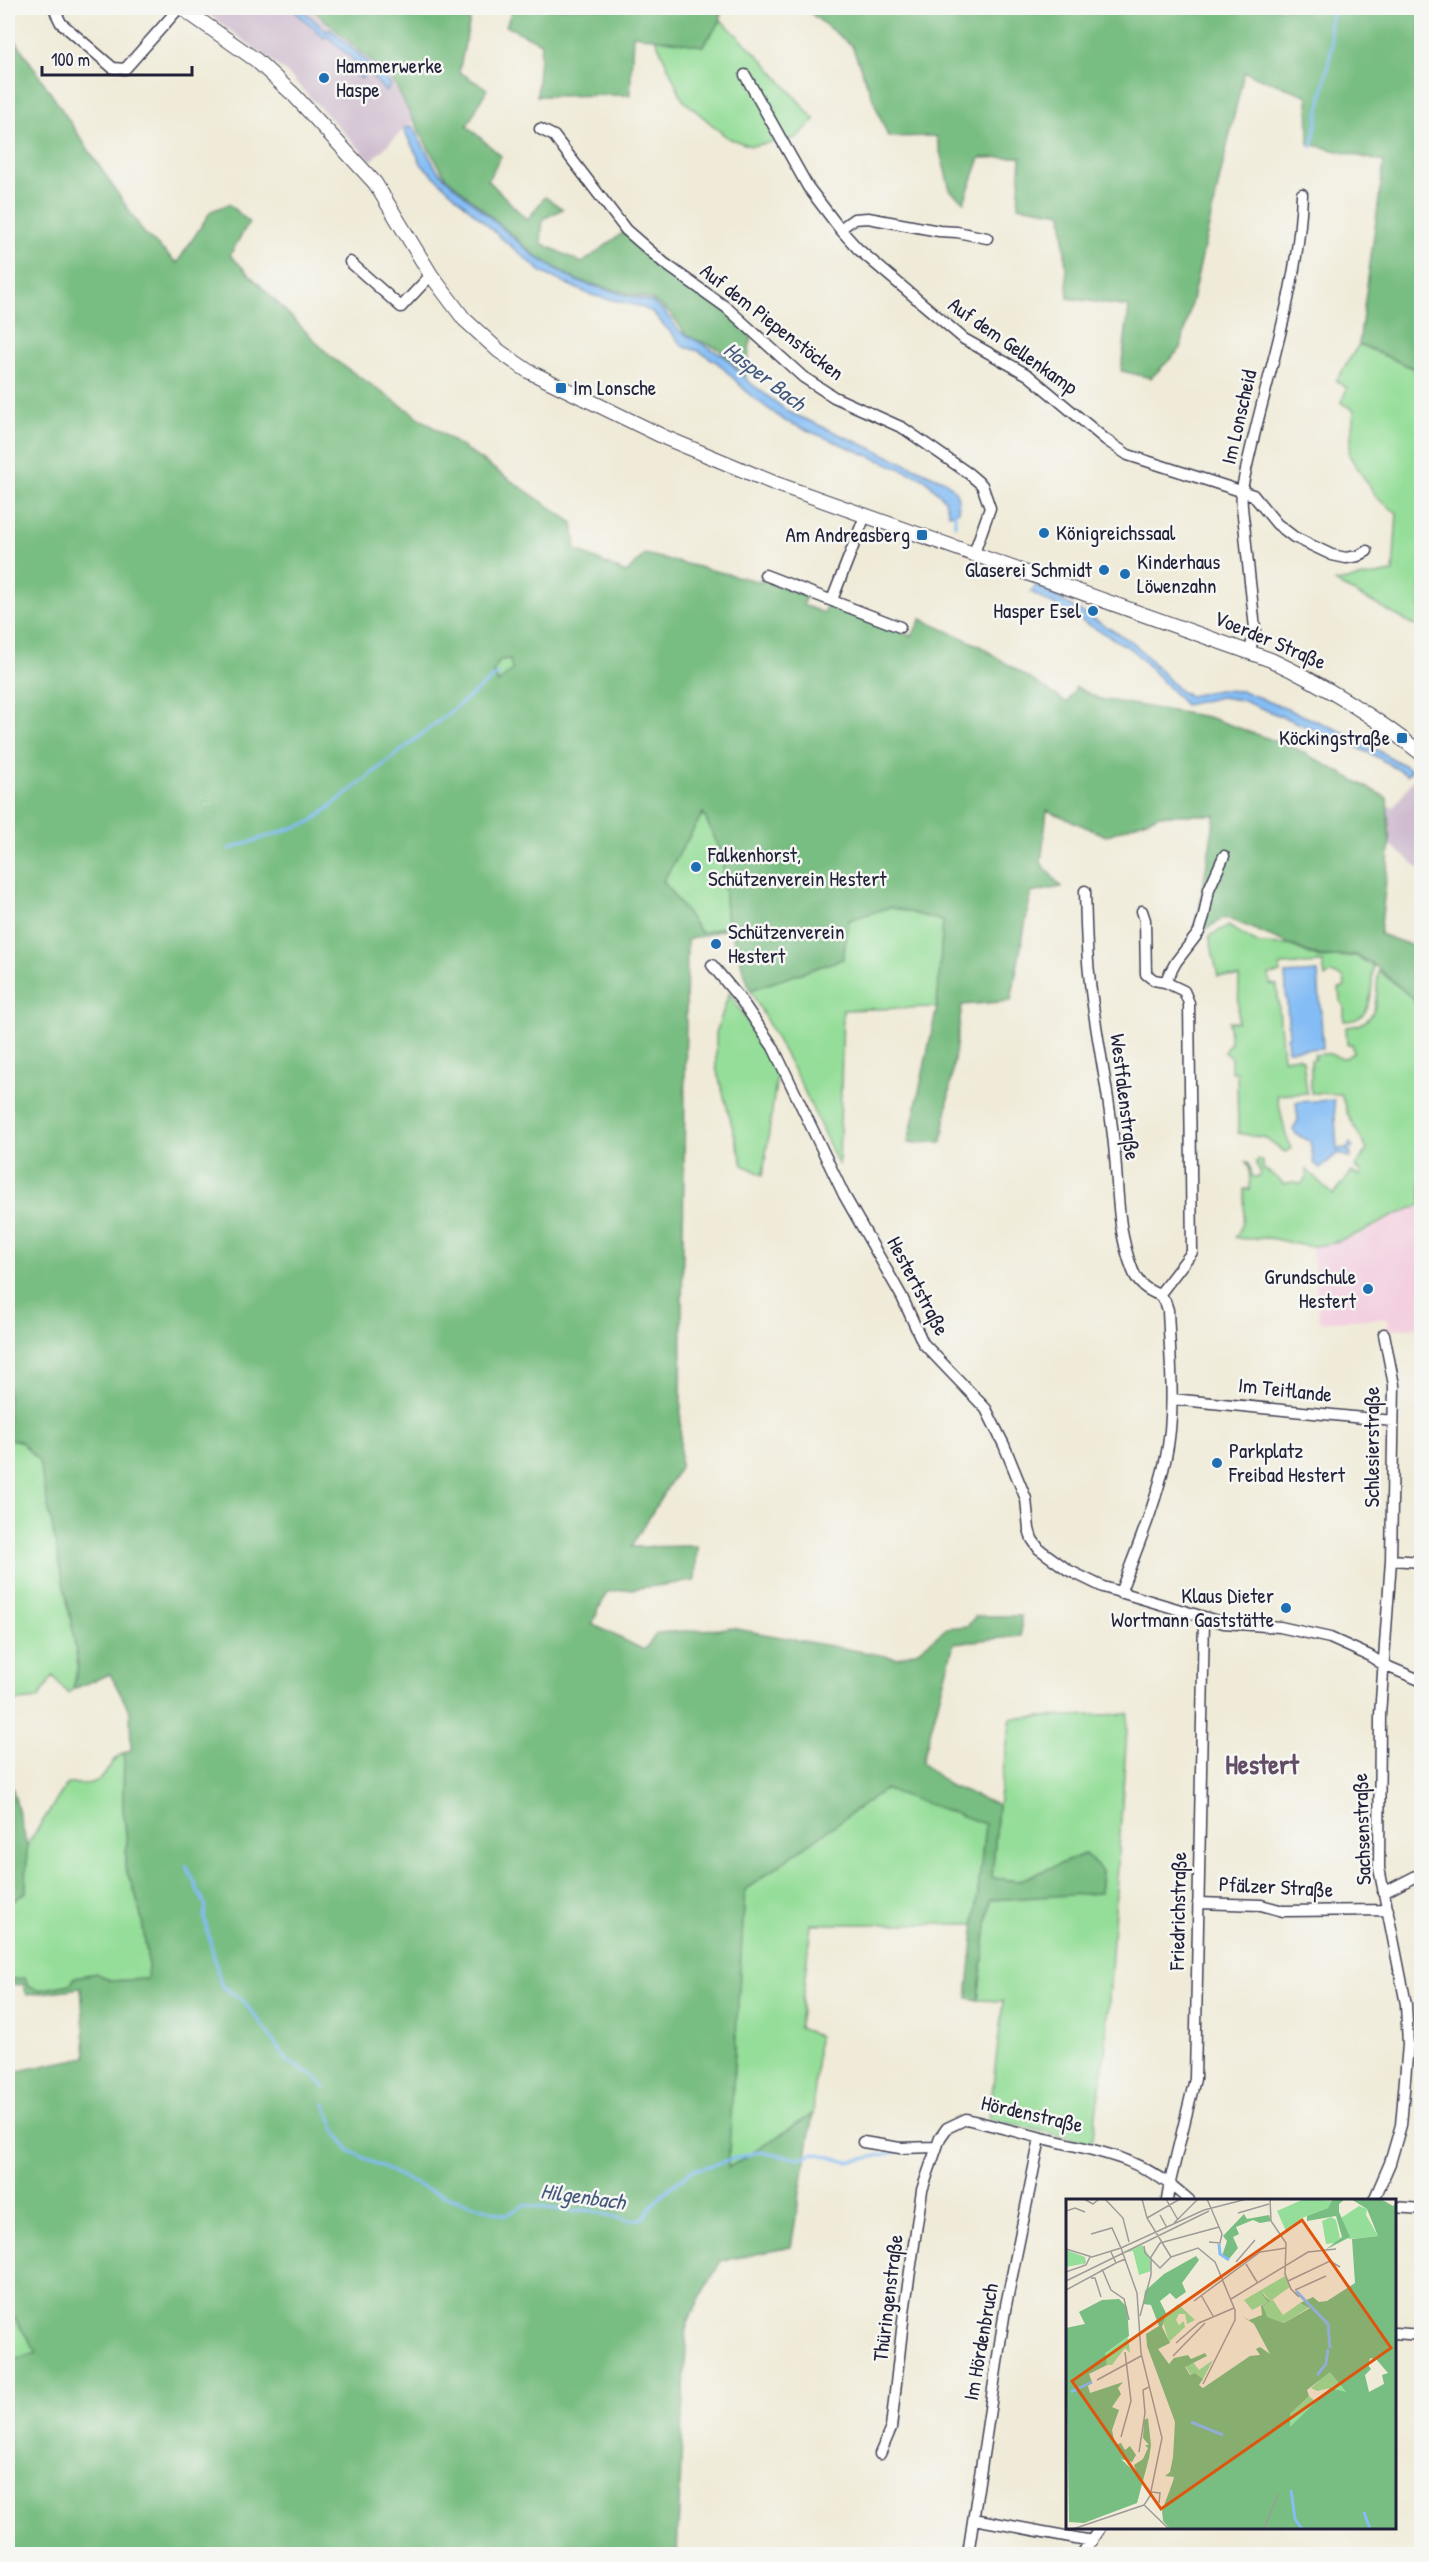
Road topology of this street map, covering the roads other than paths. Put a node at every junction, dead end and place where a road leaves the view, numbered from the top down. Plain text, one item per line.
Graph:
1 (181, 8) edge
2 (56, 13) dead end
3 (745, 75) dead end
4 (540, 129) dead end
5 (1302, 194) dead end
6 (840, 229) junction
7 (987, 238) dead end
8 (350, 262) dead end
9 (431, 275) junction
10 (1242, 490) junction
11 (865, 516) junction
12 (1367, 551) dead end
13 (974, 553) junction
14 (765, 575) dead end
15 (832, 600) junction
16 (900, 627) dead end
17 (1250, 651) junction
18 (1422, 753) edge
19 (1224, 856) dead end
20 (1085, 891) dead end
21 (1142, 911) dead end
22 (712, 964) dead end
23 (1165, 982) junction
24 (1159, 1295) junction
25 (1384, 1334) dead end
26 (1172, 1399) junction
27 (1393, 1421) junction
28 (1391, 1560) junction
29 (1422, 1562) edge
30 (1120, 1593) junction
31 (1204, 1618) junction
32 (1384, 1665) junction
33 (1422, 1681) edge
34 (1422, 1873) edge
35 (1383, 1893) junction
36 (1198, 1903) junction
37 (1388, 1910) junction
38 (1040, 2138) junction
39 (863, 2142) dead end
40 (935, 2147) junction
41 (1170, 2182) junction
42 (1167, 2199) edge
43 (1188, 2199) edge
44 (1374, 2199) edge
45 (1396, 2207) edge
46 (1422, 2209) edge
47 (1396, 2333) edge
48 (1422, 2335) edge
49 (880, 2454) dead end
50 (974, 2519) junction
51 (1099, 2529) edge
52 (1092, 2541) junction
53 (968, 2554) edge
54 (1082, 2554) edge

1 - 2 street
1 - 9 main road
3 - 6 street, Auf dem Gellenkamp
4 - 13 street, Auf dem Piepenstöcken
5 - 10 street, Im Lonscheid
6 - 7 street
6 - 10 street, Auf dem Gellenkamp
8 - 9 street
9 - 11 main road
10 - 12 street, Auf dem Gellenkamp
10 - 17 street, Im Lonscheid
11 - 13 main road
11 - 15 street
13 - 17 main road, Voerder Straße
14 - 15 street
15 - 16 street
17 - 18 main road, Voerder Straße
19 - 23 street
20 - 24 street, Westfalenstraße
21 - 23 street
22 - 30 street, Hestertstraße
23 - 24 street
24 - 26 street
25 - 27 street, Schlesierstraße
26 - 27 street, Im Teitlande
26 - 30 street
27 - 28 street, Schlesierstraße
28 - 29 street
28 - 32 street, Schlesierstraße
30 - 31 street, Hestertstraße
31 - 32 street, Hestertstraße
31 - 36 street, Friedrichstraße
32 - 33 street, Hestertstraße
32 - 35 street, Sachsenstraße
34 - 35 street
35 - 37 street, Sachsenstraße
36 - 37 street, Pfälzer Straße
36 - 41 street, Friedrichstraße
37 - 44 street, Sachsenstraße
38 - 40 street, Hördenstraße
38 - 41 street, Hördenstraße
38 - 50 street, Im Hördenbruch
39 - 40 street
40 - 49 street, Thüringenstraße
41 - 42 street, Friedrichstraße
41 - 43 street, Hördenstraße
45 - 46 street
47 - 48 street
50 - 52 street
50 - 53 street, Im Hördenbruch
51 - 52 street
52 - 54 street

